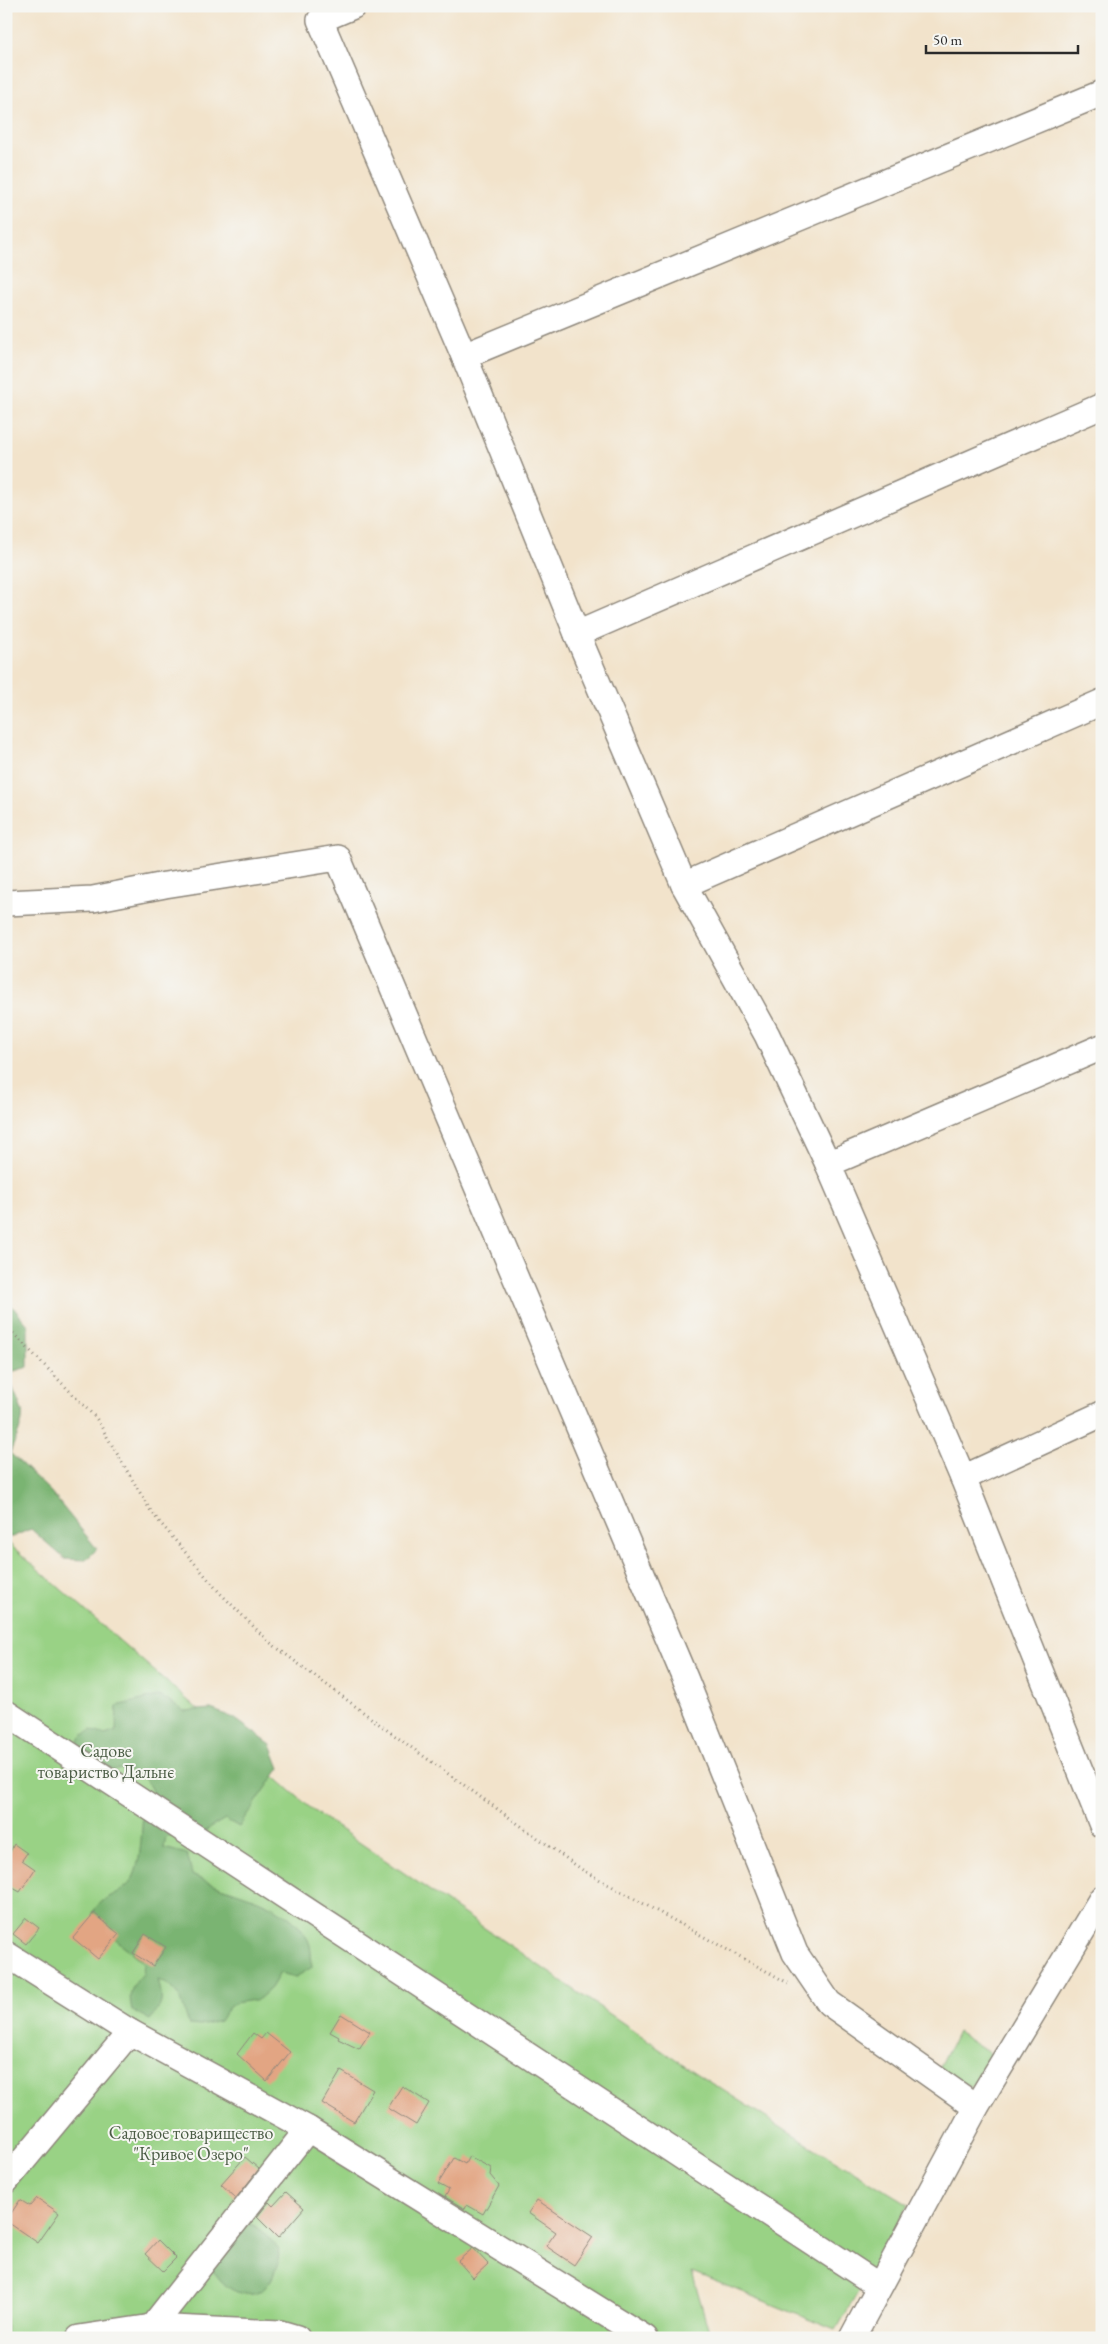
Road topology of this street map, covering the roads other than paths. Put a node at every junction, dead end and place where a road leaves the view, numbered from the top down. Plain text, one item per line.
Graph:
1 (353, 6) edge
2 (1102, 93) edge
3 (464, 356) junction
4 (1102, 406) edge
5 (577, 634) junction
6 (1102, 702) edge
7 (684, 885) junction
8 (6, 903) edge
9 (1102, 1047) edge
10 (828, 1164) junction
11 (1102, 1414) edge
12 (963, 1478) junction
13 (6, 1713) edge
14 (1102, 1825) edge
15 (1102, 1898) edge
16 (6, 1954) edge
17 (130, 2032) junction
18 (976, 2107) junction
19 (308, 2130) junction
20 (6, 2181) edge
21 (879, 2286) junction
22 (152, 2327) junction
23 (80, 2338) edge
24 (297, 2338) edge
25 (645, 2338) edge
26 (852, 2338) edge

1 - 3 street
2 - 3 street
3 - 5 street
4 - 5 street
5 - 7 street
6 - 7 street
7 - 10 street
8 - 18 street
9 - 10 street
10 - 12 street
11 - 12 street
12 - 14 street
13 - 21 street
15 - 18 street
16 - 17 street
17 - 19 street
17 - 20 street
18 - 21 street
19 - 22 street
19 - 25 street
21 - 26 street
22 - 23 street
22 - 24 street

